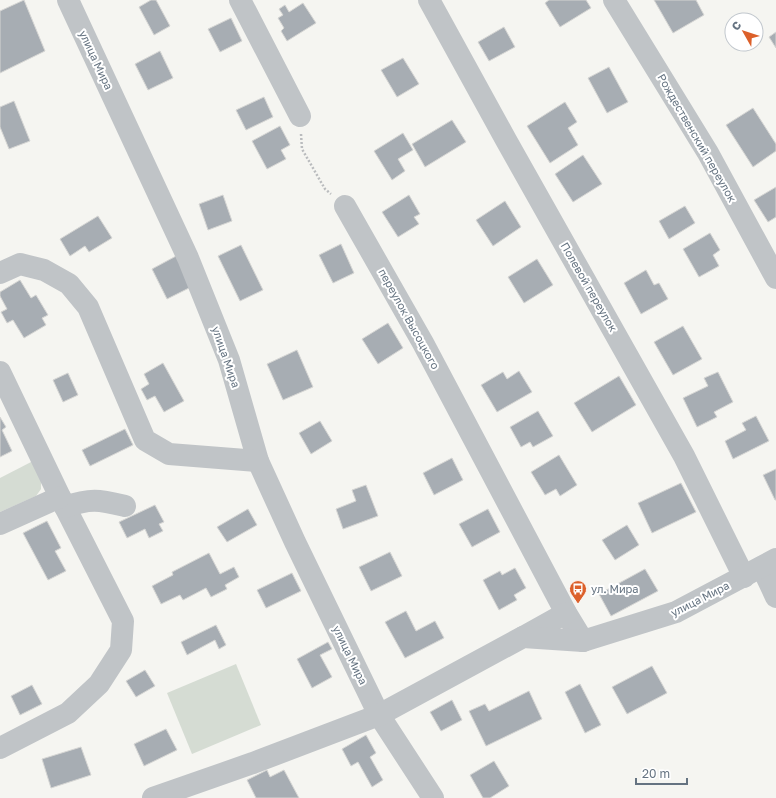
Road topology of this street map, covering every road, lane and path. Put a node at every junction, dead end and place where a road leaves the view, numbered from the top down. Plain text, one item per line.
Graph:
1 (68, 0) edge
2 (240, 0) edge
3 (429, 0) edge
4 (614, 0) edge
5 (300, 116) joint
6 (345, 206) joint
7 (0, 273) edge
8 (776, 278) edge
9 (0, 372) edge
10 (258, 462) junction
11 (62, 502) junction
12 (125, 506) dead end
13 (0, 524) edge
14 (760, 567) edge
15 (776, 597) edge
16 (566, 613) junction
17 (523, 637) junction
18 (583, 641) junction
19 (379, 715) junction
20 (0, 748) edge
21 (153, 798) edge
22 (433, 798) edge

1 - 10 street, улица Мира
2 - 5 street
3 - 14 street, Полевой переулок
4 - 8 street, Рождественский переулок
5 - 6 path
6 - 16 street, переулок Высоцкого
7 - 10 street
9 - 11 street
10 - 19 street, улица Мира
11 - 12 street
11 - 13 street
11 - 20 street
14 - 15 street, Полевой переулок
14 - 18 street, улица Мира
16 - 17 street
16 - 18 street, переулок Высоцкого
17 - 18 street, улица Мира
17 - 19 street
19 - 21 street
19 - 22 street, улица Мира

